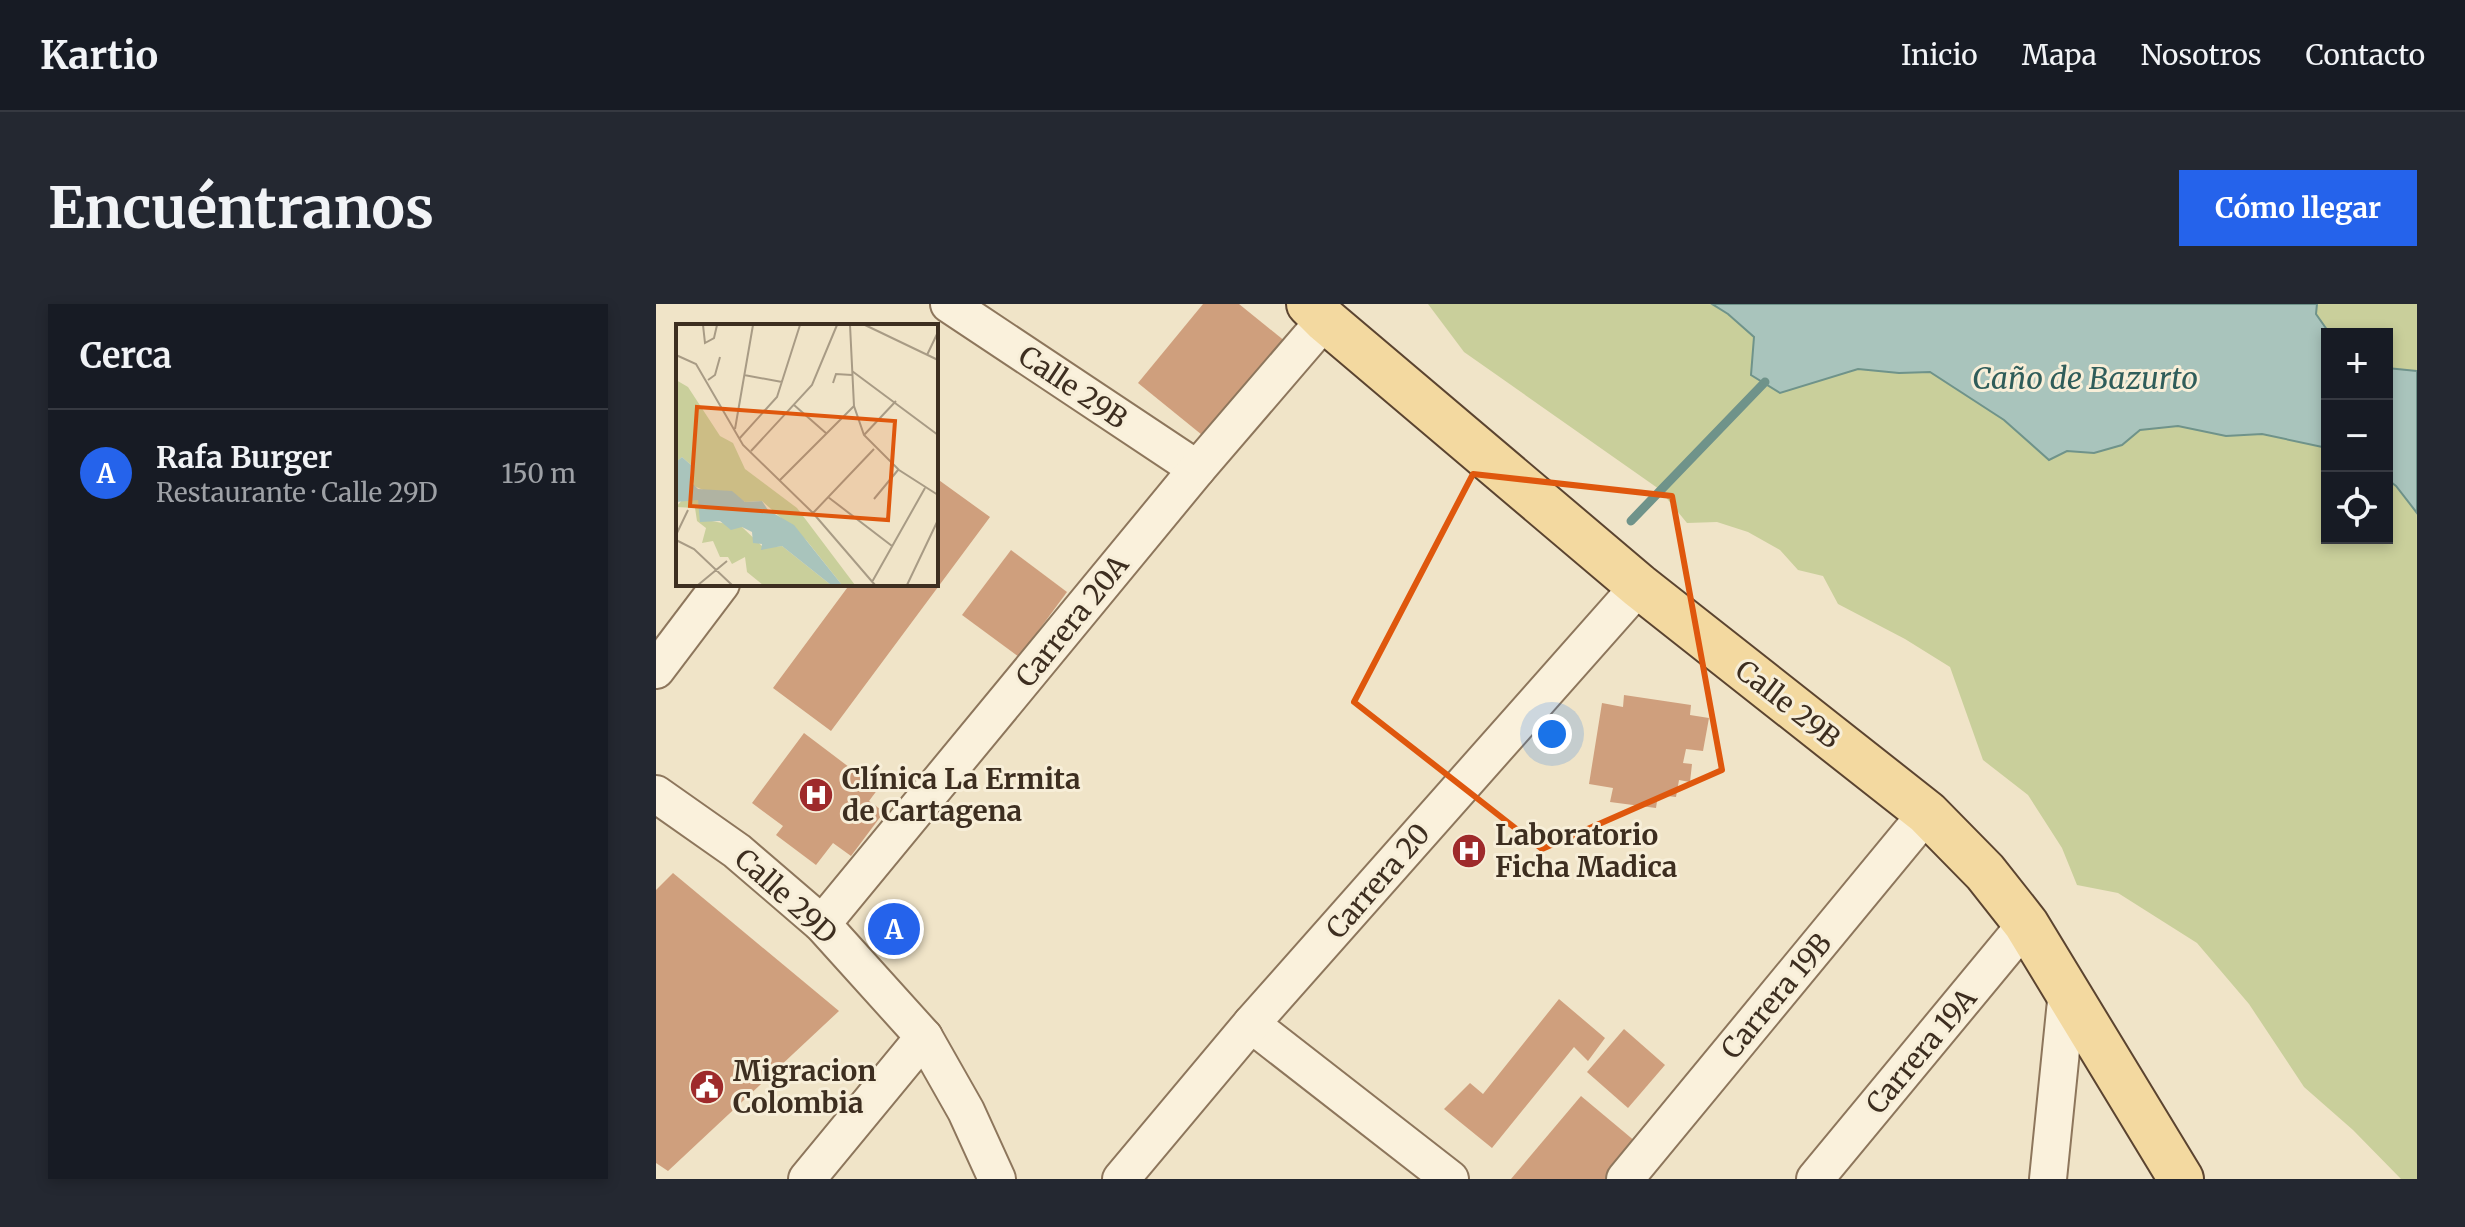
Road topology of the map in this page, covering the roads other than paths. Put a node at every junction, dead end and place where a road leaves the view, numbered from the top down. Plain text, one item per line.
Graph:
1 (949, 304) edge
2 (1317, 312) edge
3 (1197, 469) junction
4 (719, 586) edge
5 (1639, 586) junction
6 (656, 670) edge
7 (656, 794) edge
8 (1927, 813) junction
9 (822, 924) junction
10 (2026, 924) junction
11 (2067, 991) junction
12 (1251, 1024) junction
13 (924, 1037) junction
14 (807, 1179) edge
15 (997, 1179) edge
16 (1121, 1179) edge
17 (1450, 1179) edge
18 (1625, 1179) edge
19 (1815, 1179) edge
20 (2048, 1179) edge
21 (2181, 1179) edge

1 - 3 street, Calle 29B
2 - 3 street, Carrera 20A
2 - 5 main road, Calle 29B
3 - 9 street, Carrera 20A
4 - 6 street
5 - 8 main road, Calle 29B
5 - 12 street, Carrera 20
7 - 9 street, Calle 29D
8 - 10 main road, Calle 29B
8 - 18 street, Carrera 19B
9 - 13 street, Calle 29D
10 - 11 main road, Calle 29B
10 - 19 street, Carrera 19A
11 - 20 street
11 - 21 main road, Calle 29B
12 - 16 street, Carrera 20
12 - 17 street
13 - 14 street
13 - 15 street, Calle 29D

